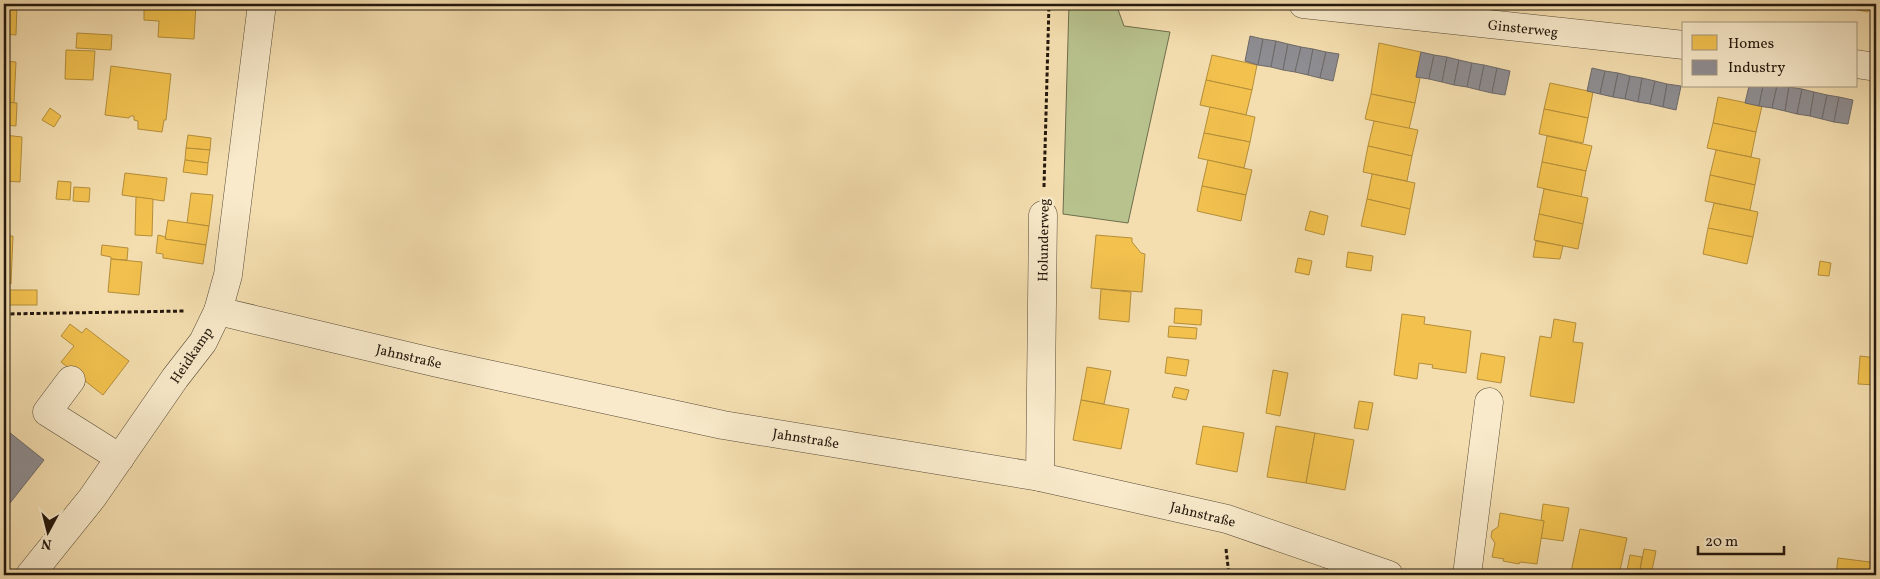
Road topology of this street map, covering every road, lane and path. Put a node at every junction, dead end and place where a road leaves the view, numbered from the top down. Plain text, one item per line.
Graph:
1 (262, 4) edge
2 (1049, 4) edge
3 (1303, 4) edge
4 (1682, 45) edge
5 (1858, 64) edge
6 (1876, 67) edge
7 (1043, 215) joint
8 (218, 311) junction
9 (4, 314) edge
10 (71, 380) dead end
11 (1489, 402) dead end
12 (120, 458) junction
13 (1040, 477) junction
14 (30, 575) edge
15 (1390, 575) edge
16 (1466, 575) edge

1 - 8 street, Heidkamp
2 - 7 path, Holunderweg
3 - 4 street, Ginsterweg
5 - 6 street
7 - 13 street, Holunderweg
8 - 9 path
8 - 12 street, Heidkamp
8 - 13 street, Jahnstraße
10 - 12 street
11 - 16 street
12 - 14 street, Heidkamp
13 - 15 street, Jahnstraße

